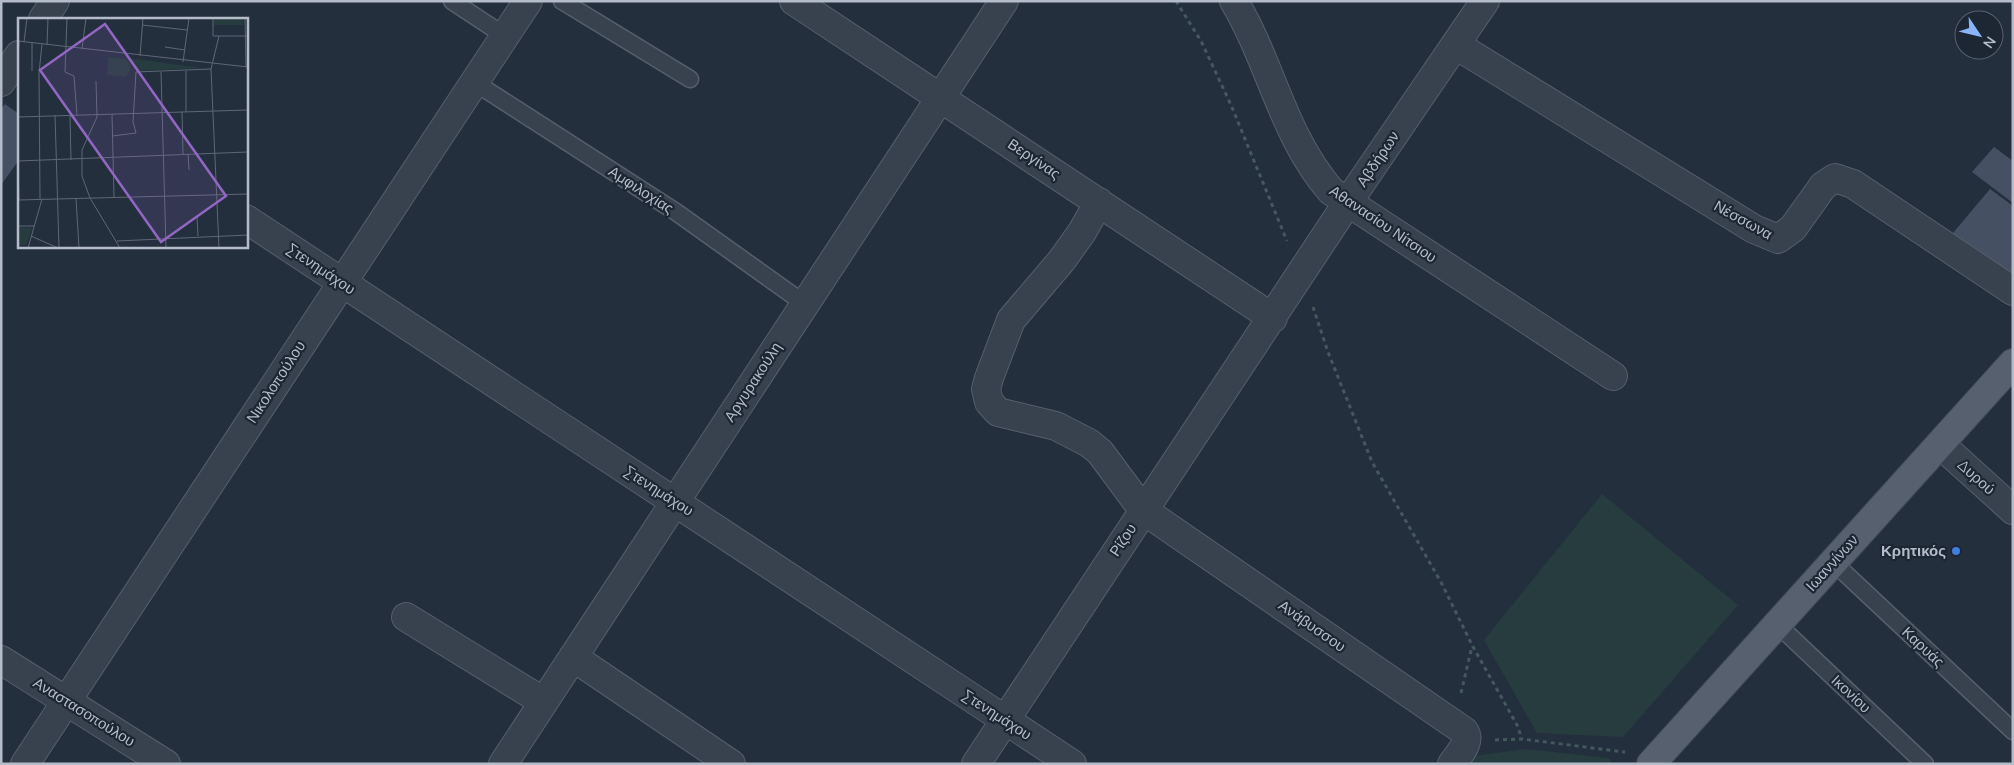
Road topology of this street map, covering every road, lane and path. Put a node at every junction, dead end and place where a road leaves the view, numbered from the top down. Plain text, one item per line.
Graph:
1 (55, 1) edge
2 (452, 1) edge
3 (528, 1) edge
4 (562, 1) edge
5 (794, 1) edge
6 (1004, 1) edge
7 (1176, 1) edge
8 (1234, 1) edge
9 (1484, 1) edge
10 (44, 18) edge
11 (505, 36) junction
12 (1456, 45) junction
13 (690, 79) dead end
14 (474, 82) junction
15 (941, 98) junction
16 (1099, 202) junction
17 (1348, 202) junction
18 (248, 220) edge
19 (1301, 274) junction
20 (342, 283) junction
21 (2013, 291) edge
22 (805, 304) junction
23 (1273, 318) junction
24 (2013, 363) edge
25 (1612, 376) dead end
26 (1940, 444) junction
27 (675, 501) junction
28 (1143, 510) junction
29 (2013, 510) edge
30 (1832, 562) junction
31 (406, 617) dead end
32 (1777, 624) junction
33 (1472, 645) junction
34 (573, 657) junction
35 (1, 660) edge
36 (67, 701) junction
37 (544, 702) junction
38 (1005, 720) junction
39 (2013, 731) edge
40 (1522, 739) junction
41 (1456, 745) edge
42 (1654, 760) edge
43 (26, 764) edge
44 (166, 764) edge
45 (503, 764) edge
46 (731, 764) edge
47 (976, 764) edge
48 (1072, 764) edge
49 (1925, 764) edge

1 - 10 street
2 - 11 lane
3 - 11 street, Νικολοπούλου
4 - 13 lane
5 - 15 street, Βεργίνας
6 - 15 street, Αργυρακούλη
7 - 19 path
8 - 17 street, Αθανασίου Νίτσιου
9 - 12 street, Αβδήρων
11 - 14 street, Νικολοπούλου
12 - 17 street, Αβδήρων
12 - 21 street, Νέσσωνα
14 - 20 street, Νικολοπούλου
14 - 22 lane, Αμφιλοχίας
15 - 16 street, Βεργίνας
15 - 22 street, Αργυρακούλη
16 - 23 street, Βεργίνας
16 - 28 street, Ανάβυσσου
17 - 19 street, Αβδήρων
17 - 25 street, Αθανασίου Νίτσιου
18 - 20 street, Στενημάχου
19 - 23 street, Αβδήρων
19 - 33 path
20 - 27 street, Στενημάχου
20 - 36 street, Νικολοπούλου
22 - 27 street, Αργυρακούλη
23 - 28 street, Ρίζου
24 - 26 main road, Ιωαννίνων
26 - 29 street, Δυρού
26 - 30 main road, Ιωαννίνων
27 - 34 street, Αργυρακούλη
27 - 38 street, Στενημάχου
28 - 38 street, Ρίζου
28 - 41 street, Ανάβυσσου
30 - 32 main road, Ιωαννίνων
30 - 39 lane, Καρυάς
31 - 37 street
32 - 42 main road, Ιωαννίνων
32 - 49 lane, Ικονίου
33 - 40 path
33 - 41 path
34 - 37 street, Αργυρακούλη
34 - 46 street
35 - 36 street, Αναστασοπούλου
36 - 43 street, Νικολοπούλου
36 - 44 street, Αναστασοπούλου
37 - 45 street, Αργυρακούλη
38 - 47 street, Ρίζου
38 - 48 street, Στενημάχου
40 - 41 path
40 - 42 path

